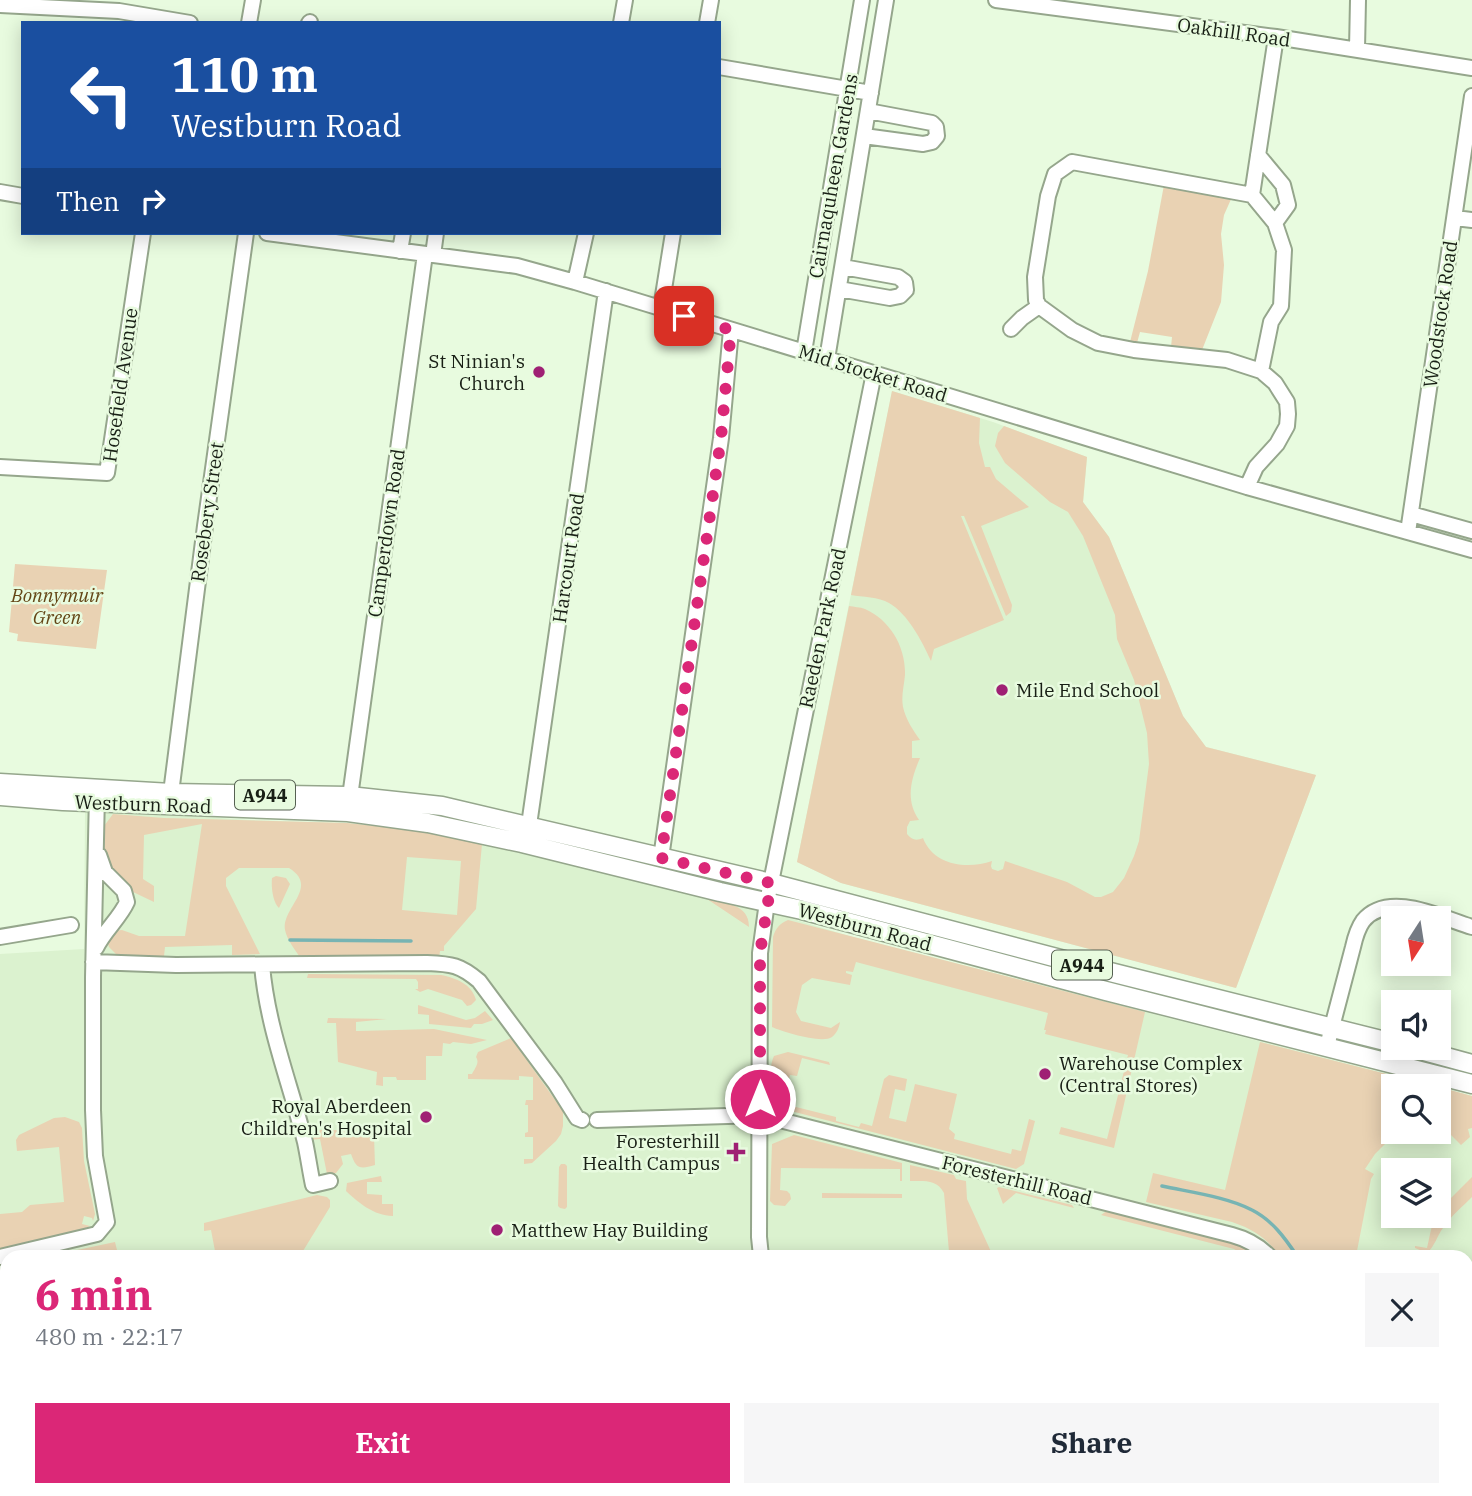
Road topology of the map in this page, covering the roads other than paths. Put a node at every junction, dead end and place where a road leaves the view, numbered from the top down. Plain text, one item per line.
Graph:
1 (253, 0) edge
2 (625, 0) edge
3 (711, 0) edge
4 (862, 0) edge
5 (886, 0) edge
6 (996, 0) edge
7 (1358, 0) edge
8 (0, 5) edge
9 (119, 5) edge
10 (182, 21) edge
11 (249, 21) edge
12 (621, 21) edge
13 (707, 21) edge
14 (1276, 37) junction
15 (1357, 49) junction
16 (721, 67) edge
17 (1472, 68) edge
18 (848, 89) junction
19 (871, 93) junction
20 (1472, 96) edge
21 (868, 111) junction
22 (864, 136) junction
23 (1258, 155) junction
24 (0, 192) edge
25 (1252, 195) junction
26 (21, 196) edge
27 (1455, 218) junction
28 (1472, 220) edge
29 (1275, 223) junction
30 (142, 235) edge
31 (246, 235) edge
32 (282, 235) edge
33 (403, 235) edge
34 (435, 235) edge
35 (586, 235) edge
36 (673, 235) edge
37 (400, 251) junction
38 (429, 254) junction
39 (843, 267) junction
40 (575, 282) junction
41 (839, 289) junction
42 (606, 291) junction
43 (1039, 306) junction
44 (661, 308) junction
45 (1012, 329) dead end
46 (731, 330) junction
47 (804, 352) junction
48 (827, 359) junction
49 (1261, 371) junction
50 (874, 373) junction
51 (0, 467) edge
52 (1247, 487) junction
53 (1411, 514) junction
54 (1472, 531) edge
55 (1408, 532) junction
56 (1472, 550) edge
57 (0, 783) edge
58 (171, 793) junction
59 (97, 795) junction
60 (0, 796) edge
61 (349, 804) junction
62 (529, 825) junction
63 (96, 839) junction
64 (661, 858) junction
65 (771, 883) junction
66 (94, 902) junction
67 (767, 902) junction
68 (123, 910) junction
69 (71, 925) dead end
70 (1472, 927) edge
71 (0, 937) edge
72 (93, 957) junction
73 (262, 965) junction
74 (1332, 1027) junction
75 (1381, 1040) edge
76 (1327, 1046) junction
77 (1451, 1058) edge
78 (1472, 1063) edge
79 (1472, 1084) edge
80 (761, 1115) junction
81 (330, 1181) dead end
82 (56, 1250) edge
83 (760, 1250) edge
84 (1262, 1250) edge

1 - 11 street
2 - 12 street
3 - 13 street
4 - 18 street, Cairnaquheen Gardens
5 - 19 street, Cairnaquheen Gardens
6 - 14 street, Oakhill Road
7 - 15 street
8 - 9 street
9 - 10 street
14 - 15 street, Oakhill Road
14 - 23 street
15 - 17 street, Oakhill Road
16 - 18 street
18 - 19 street
18 - 47 street, Cairnaquheen Gardens
19 - 21 street, Cairnaquheen Gardens
20 - 27 street, Woodstock Road
21 - 22 street, Cairnaquheen Gardens
21 - 22 street, Cairnaquheen Gardens
22 - 39 street, Cairnaquheen Gardens
23 - 25 street
23 - 29 street
24 - 26 street
25 - 29 street
25 - 43 street
27 - 28 street
27 - 53 street, Woodstock Road
29 - 49 street
30 - 51 street, Hosefield Avenue
31 - 58 street, Rosebery Street
32 - 37 street, Mid Stocket Road
33 - 37 street
34 - 38 street, Camperdown Road
35 - 40 street
36 - 44 street
37 - 38 street, Mid Stocket Road
38 - 40 street, Mid Stocket Road
38 - 61 street, Camperdown Road
39 - 41 street, Cairnaquheen Gardens
39 - 41 street, Cairnaquheen Gardens
40 - 42 street, Mid Stocket Road
41 - 48 street, Cairnaquheen Gardens
42 - 44 street, Mid Stocket Road
42 - 62 street, Harcourt Road
43 - 45 street
43 - 49 street
44 - 46 street, Mid Stocket Road
46 - 47 street, Mid Stocket Road
46 - 64 street
47 - 48 street, Mid Stocket Road
48 - 50 street, Mid Stocket Road
49 - 52 street
50 - 52 street, Mid Stocket Road
50 - 65 street, Raeden Park Road
52 - 55 street, Mid Stocket Road
53 - 54 street
53 - 55 street, Woodstock Road
55 - 56 street, Mid Stocket Road
57 - 59 main road, Westburn Road / A944
58 - 59 main road, Westburn Road / A944
58 - 61 main road, Westburn Road / A944
59 - 60 main road, Westburn Road / A944
59 - 61 main road, Westburn Road / A944
59 - 63 street
61 - 62 main road, Westburn Road / A944
61 - 67 main road, Westburn Road / A944
62 - 64 main road, Westburn Road / A944
63 - 66 street
63 - 68 street
64 - 65 main road, Westburn Road / A944
65 - 67 street
65 - 74 main road, Westburn Road / A944
66 - 68 street
66 - 72 street
67 - 76 main road, Westburn Road / A944
67 - 80 street
68 - 72 street
69 - 71 street
70 - 74 street
72 - 73 street
72 - 82 street
73 - 80 street, Foresterhill Road
73 - 81 street
74 - 75 main road, Westburn Road / A944
74 - 76 street
76 - 79 main road, Westburn Road / A944
77 - 78 main road
80 - 83 street
80 - 84 street, Foresterhill Road

